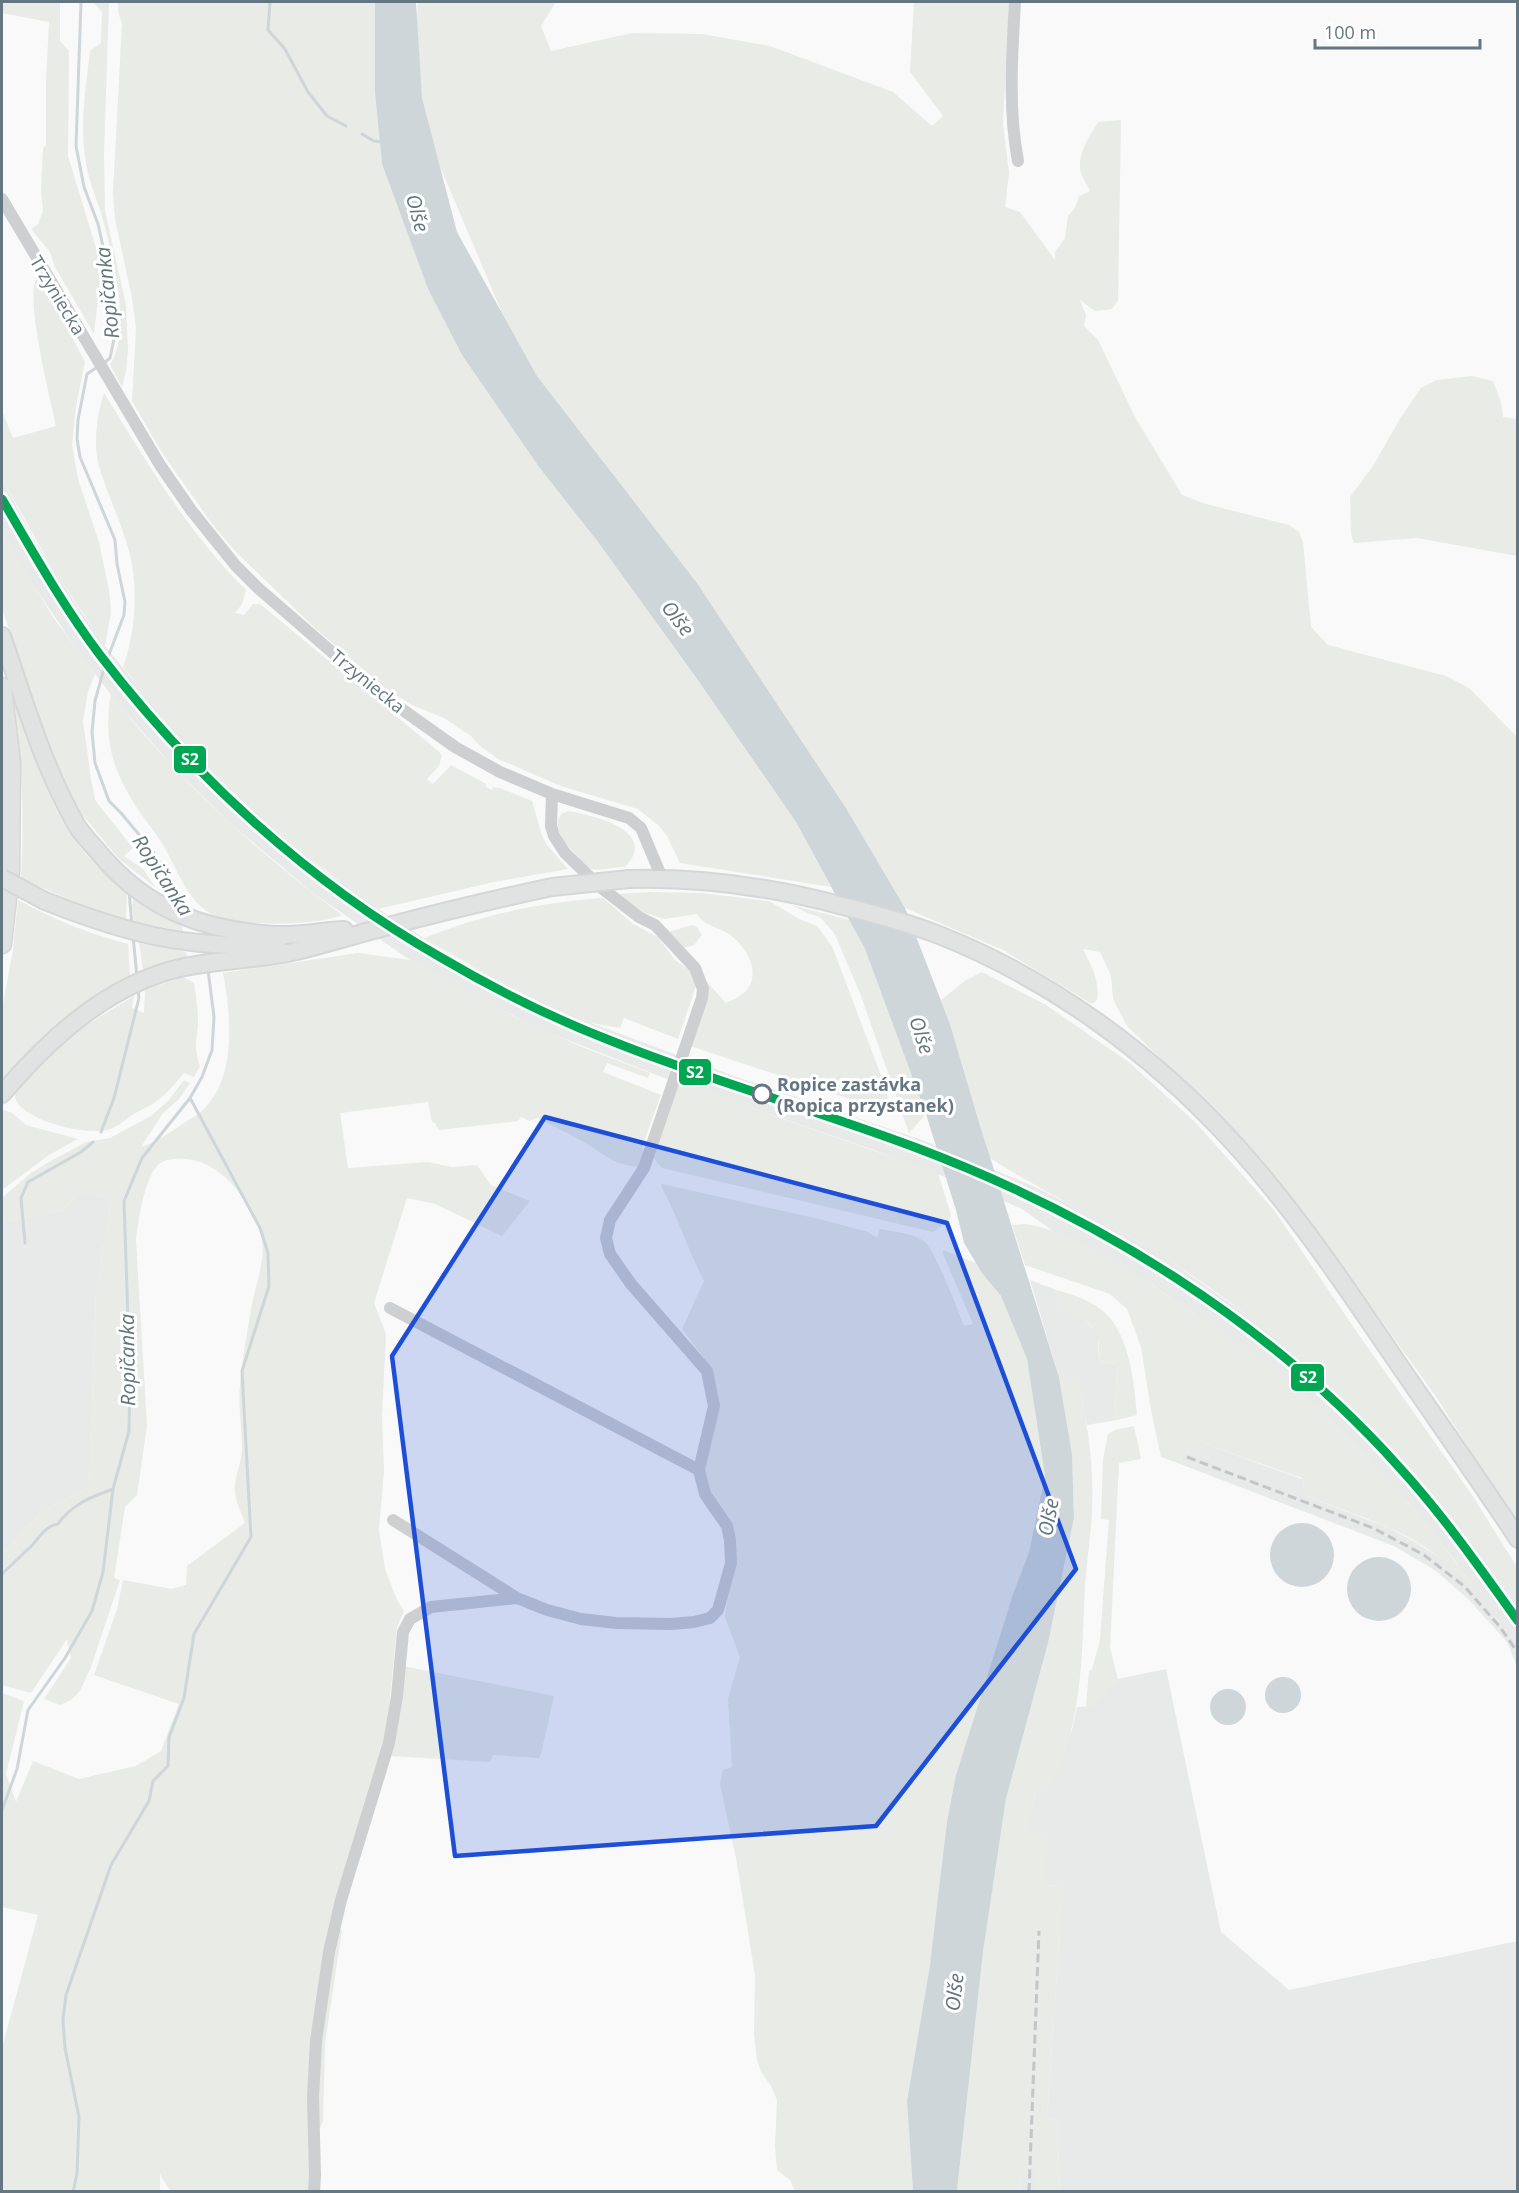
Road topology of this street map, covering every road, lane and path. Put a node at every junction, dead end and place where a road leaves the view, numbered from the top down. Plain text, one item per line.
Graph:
1 (1015, 2) edge
2 (1018, 161) dead end
3 (2, 199) edge
4 (2, 636) edge
5 (2, 687) edge
6 (2, 776) edge
7 (552, 794) junction
8 (11, 828) junction
9 (2, 878) edge
10 (662, 878) junction
11 (387, 926) junction
12 (2, 944) edge
13 (2, 1094) edge
14 (390, 1308) dead end
15 (699, 1470) junction
16 (393, 1520) dead end
17 (1518, 1539) edge
18 (517, 1598) junction
19 (314, 2192) edge

1 - 2 street
3 - 7 street, Trzyniecka
4 - 11 main road
5 - 8 main road
6 - 8 main road
7 - 10 street, Trzyniecka
7 - 15 street
8 - 12 main road
9 - 11 main road, bridge
10 - 11 main road, bridge
10 - 17 main road
11 - 13 main road
14 - 15 street
15 - 18 street
16 - 18 street
18 - 19 street

